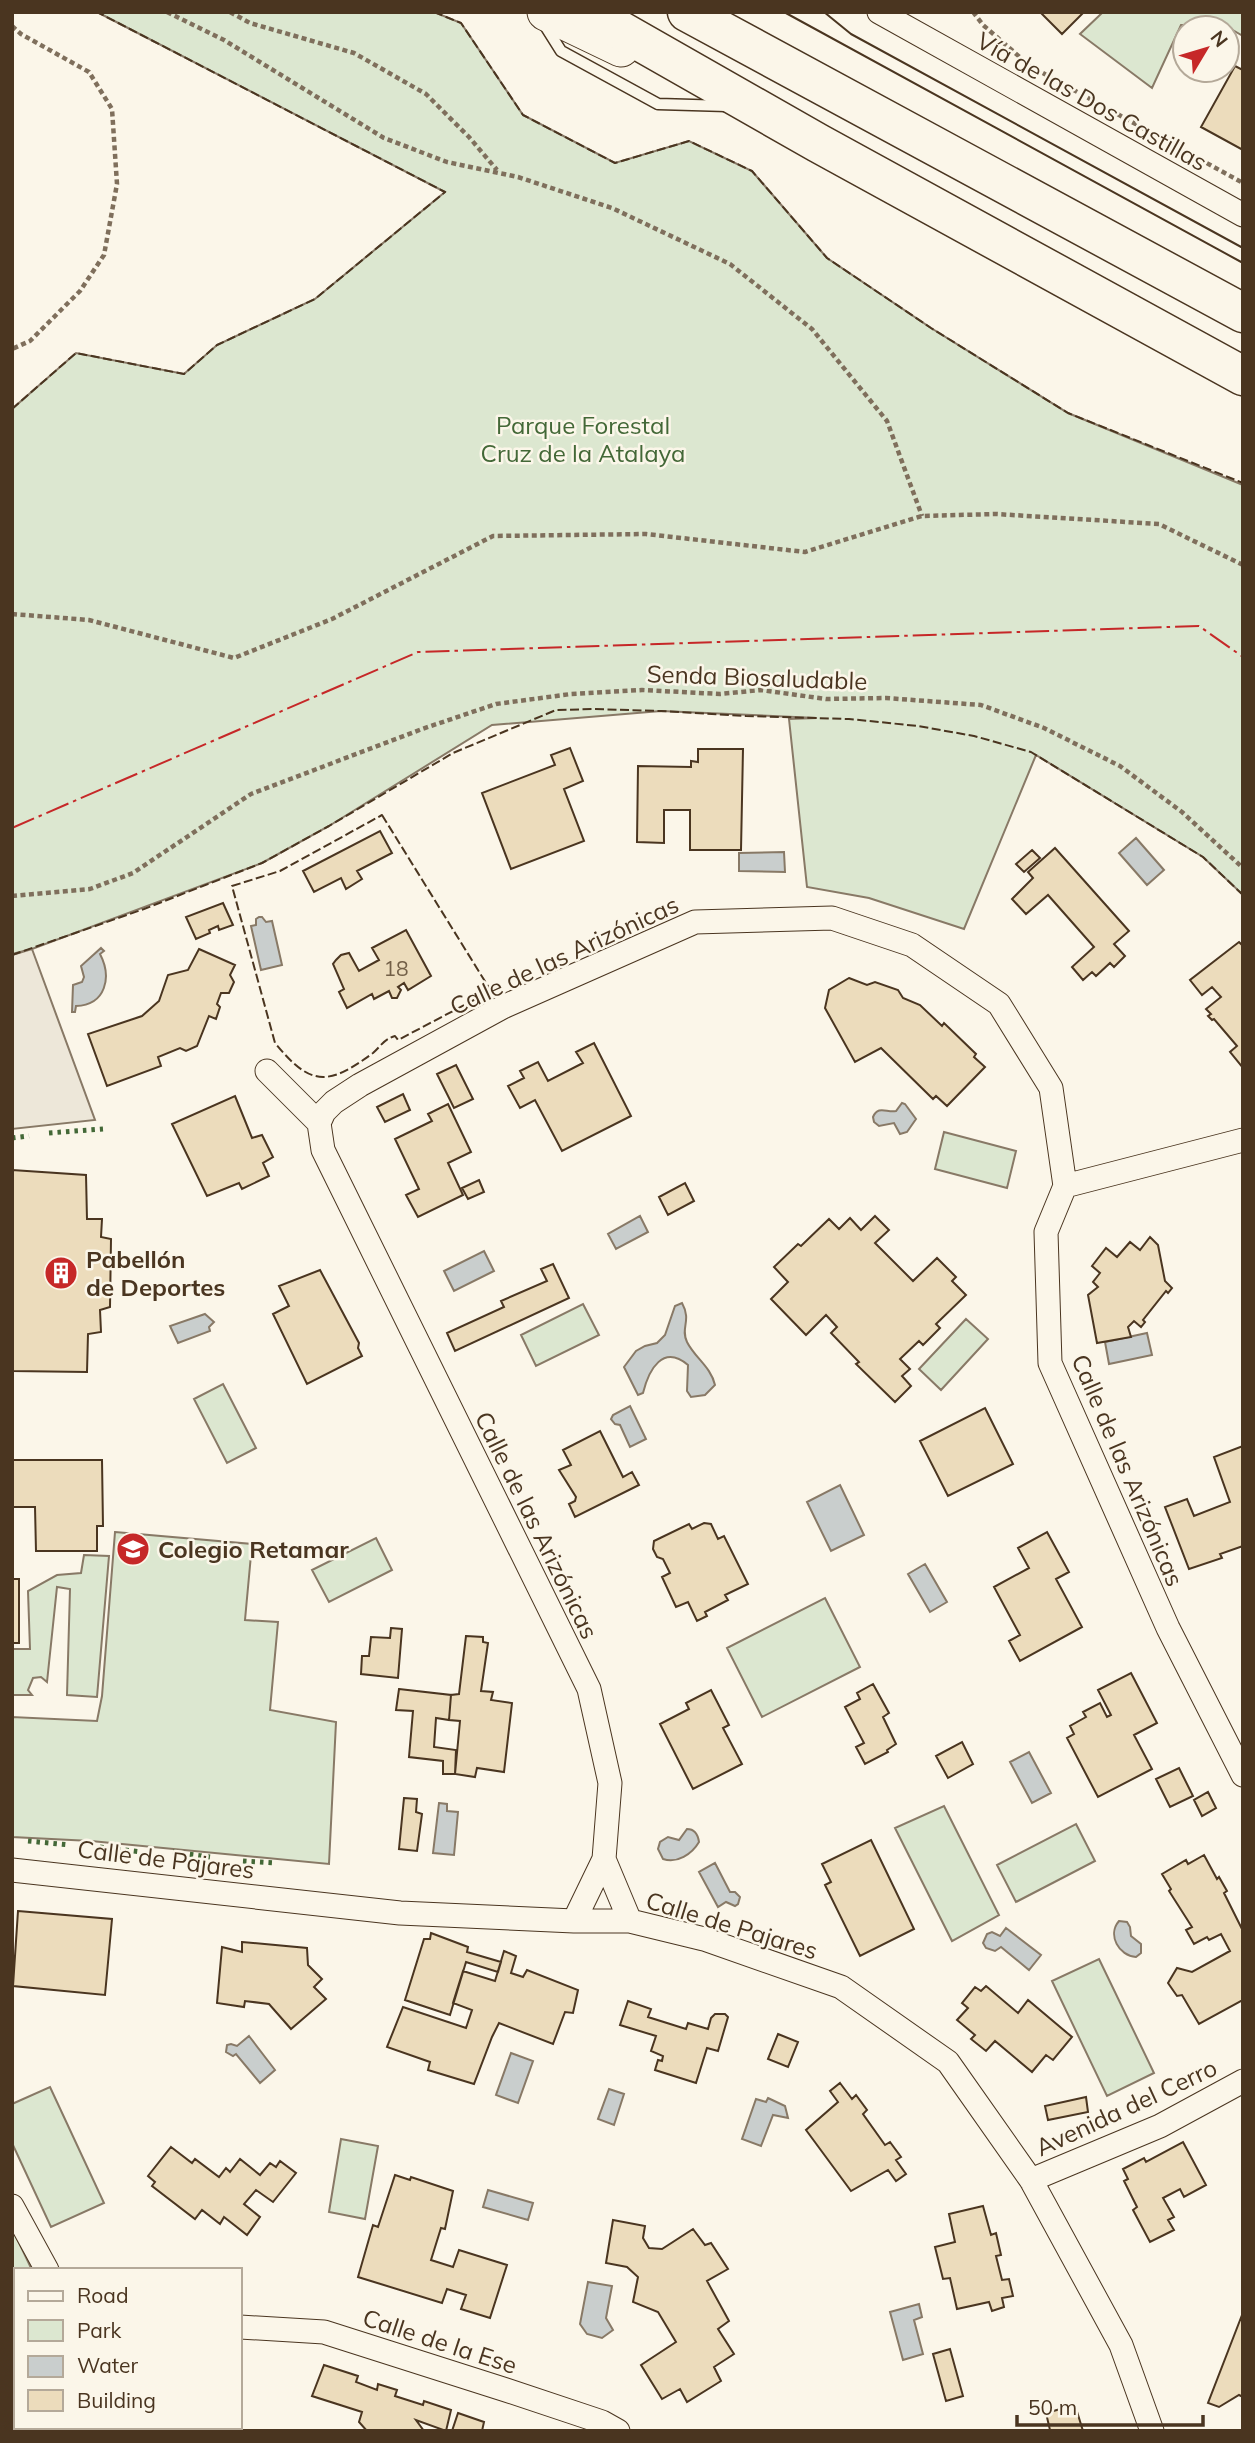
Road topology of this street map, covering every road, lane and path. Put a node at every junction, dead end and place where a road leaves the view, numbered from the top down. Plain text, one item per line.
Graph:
1 (167, 12) edge
2 (230, 12) edge
3 (538, 12) edge
4 (546, 12) edge
5 (588, 12) edge
6 (687, 12) edge
7 (708, 12) edge
8 (879, 12) edge
9 (973, 12) edge
10 (912, 20) edge
11 (12, 26) edge
12 (743, 107) junction
13 (882, 116) junction
14 (818, 143) junction
15 (498, 172) junction
16 (1243, 183) edge
17 (1243, 215) edge
18 (1243, 313) edge
19 (12, 349) edge
20 (1243, 376) edge
21 (922, 516) junction
22 (1243, 565) edge
23 (12, 614) edge
24 (1243, 868) edge
25 (12, 896) edge
26 (267, 1071) dead end
27 (319, 1123) junction
28 (1243, 1140) edge
29 (1065, 1186) junction
30 (1243, 1775) edge
31 (604, 1859) junction
32 (12, 1870) edge
33 (575, 1921) junction
34 (630, 1921) junction
35 (1243, 2081) edge
36 (1031, 2180) junction
37 (12, 2206) edge
38 (42, 2268) edge
39 (242, 2327) edge
40 (618, 2431) edge
41 (1152, 2431) edge

1 - 15 path
2 - 15 path
3 - 12 lane
4 - 12 highway
5 - 14 highway
6 - 13 highway
7 - 13 highway
8 - 10 street, Vía de las Dos Castillas
9 - 16 path
10 - 17 street, Vía de las Dos Castillas
11 - 19 path
12 - 14 highway
13 - 18 highway
14 - 20 highway
15 - 21 path
21 - 22 path
21 - 23 path
24 - 25 path, Senda Biosaludable
26 - 27 street
27 - 29 street, Calle de las Arizónicas
27 - 31 street, Calle de las Arizónicas
28 - 29 street
29 - 30 street, Calle de las Arizónicas
31 - 33 street, Calle de las Arizónicas
31 - 34 street
32 - 33 street, Calle de Pajares
33 - 34 street, Calle de Pajares
34 - 36 street, Calle de Pajares
35 - 36 street, Avenida del Cerro
36 - 41 street, Calle de Pajares
37 - 38 street
39 - 40 street, Calle de la Ese

